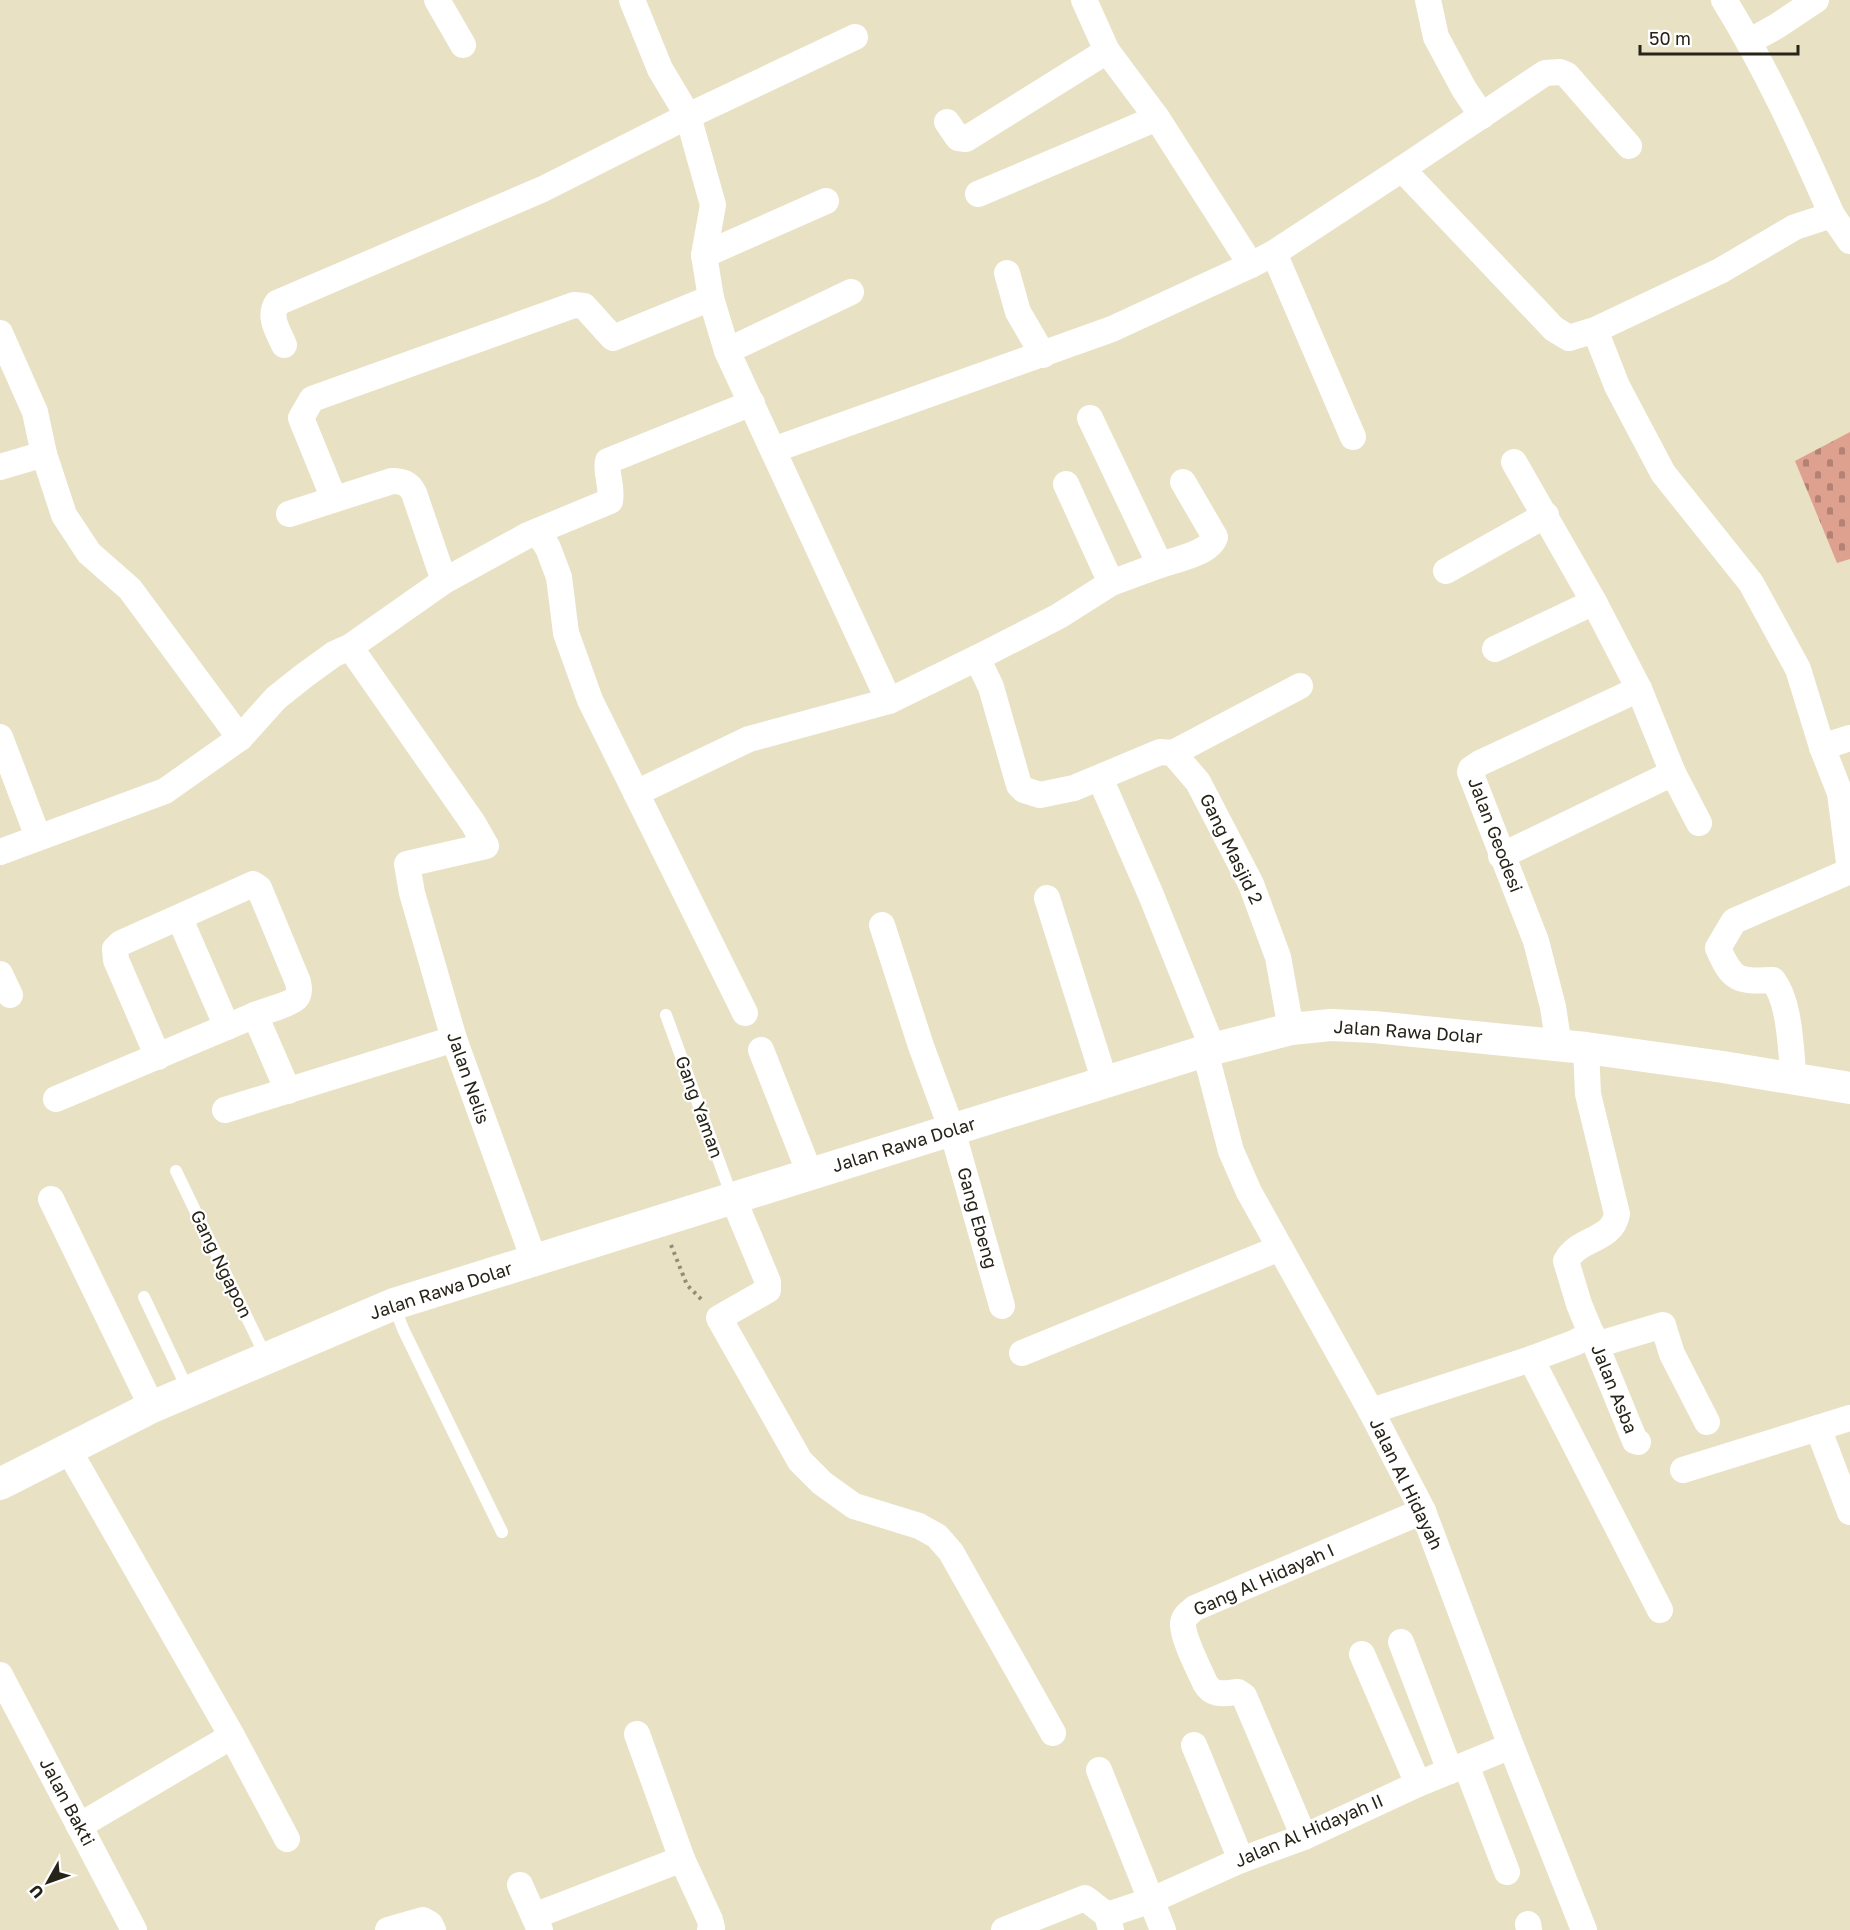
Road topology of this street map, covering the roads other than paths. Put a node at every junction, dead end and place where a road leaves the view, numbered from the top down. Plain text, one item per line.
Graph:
1 (437, 0) edge
2 (632, 0) edge
3 (1084, 0) edge
4 (1428, 0) edge
5 (1724, 0) edge
6 (1816, 0) edge
7 (855, 37) dead end
8 (1750, 42) junction
9 (463, 45) dead end
10 (1107, 51) junction
11 (688, 116) junction
12 (1482, 116) junction
13 (1157, 118) junction
14 (947, 122) dead end
15 (1629, 146) dead end
16 (1402, 169) junction
17 (978, 194) dead end
18 (826, 201) dead end
19 (1833, 215) junction
20 (1850, 241) edge
21 (1274, 253) junction
22 (704, 255) junction
23 (1251, 265) junction
24 (1007, 273) dead end
25 (850, 292) dead end
26 (711, 298) junction
27 (1595, 330) junction
28 (0, 333) edge
29 (284, 345) dead end
30 (727, 351) junction
31 (1043, 355) junction
32 (7, 371) edge
33 (752, 403) junction
34 (1090, 418) dead end
35 (1353, 437) dead end
36 (773, 450) junction
37 (44, 454) junction
38 (1514, 462) dead end
39 (0, 467) edge
40 (1183, 482) dead end
41 (1066, 484) dead end
42 (334, 499) junction
43 (289, 514) dead end
44 (1545, 515) junction
45 (534, 533) junction
46 (1160, 565) junction
47 (1446, 571) dead end
48 (444, 581) junction
49 (1111, 583) junction
50 (1594, 602) junction
51 (350, 646) junction
52 (1495, 649) dead end
53 (976, 658) junction
54 (1300, 686) dead end
55 (1639, 689) junction
56 (889, 702) junction
57 (0, 736) edge
58 (240, 738) junction
59 (1850, 738) edge
60 (1822, 747) junction
61 (1173, 753) junction
62 (1673, 773) junction
63 (1100, 778) junction
64 (636, 794) junction
65 (1699, 823) dead end
66 (38, 837) junction
67 (0, 852) edge
68 (1502, 856) junction
69 (1850, 871) edge
70 (1047, 898) dead end
71 (180, 919) junction
72 (882, 925) dead end
73 (744, 1014) dead end
74 (255, 1015) junction
75 (666, 1015) dead end
76 (227, 1027) junction
77 (1291, 1029) junction
78 (454, 1039) junction
79 (1573, 1047) junction
80 (761, 1050) dead end
81 (1209, 1050) junction
82 (158, 1057) junction
83 (1794, 1078) junction
84 (1105, 1082) junction
85 (288, 1091) junction
86 (1848, 1093) edge
87 (56, 1099) dead end
88 (225, 1110) dead end
89 (952, 1130) junction
90 (176, 1171) dead end
91 (810, 1174) junction
92 (733, 1198) junction
93 (51, 1199) dead end
94 (1280, 1248) junction
95 (534, 1260) junction
96 (144, 1297) dead end
97 (393, 1304) junction
98 (1002, 1306) dead end
99 (1594, 1340) junction
100 (1022, 1353) dead end
101 (267, 1358) junction
102 (1531, 1359) junction
103 (189, 1391) junction
104 (152, 1407) junction
105 (1371, 1411) junction
106 (1850, 1418) edge
107 (1707, 1422) dead end
108 (1818, 1428) junction
109 (1638, 1442) dead end
110 (68, 1449) junction
111 (1683, 1470) dead end
112 (0, 1484) edge
113 (1423, 1511) junction
114 (1850, 1512) edge
115 (502, 1532) dead end
116 (1660, 1610) dead end
117 (1401, 1642) dead end
118 (1362, 1654) dead end
119 (0, 1675) edge
120 (1053, 1733) dead end
121 (637, 1734) dead end
122 (231, 1736) junction
123 (1194, 1745) dead end
124 (1511, 1746) junction
125 (1458, 1768) junction
126 (1099, 1770) dead end
127 (1418, 1784) junction
128 (79, 1826) junction
129 (1304, 1837) junction
130 (287, 1839) dead end
131 (682, 1859) junction
132 (1241, 1860) junction
133 (1507, 1872) dead end
134 (520, 1885) dead end
135 (1152, 1900) junction
136 (1109, 1922) edge
137 (537, 1923) edge
138 (134, 1930) edge
139 (388, 1930) edge
140 (433, 1930) edge
141 (710, 1930) edge
142 (1004, 1930) edge
143 (1163, 1930) edge
144 (1584, 1930) edge

1 - 9 street
2 - 11 street
3 - 10 street
4 - 12 street
5 - 8 street
6 - 8 street
7 - 11 street
8 - 19 street
10 - 13 street
10 - 14 street
11 - 22 street
11 - 29 street
12 - 15 street
12 - 16 street
13 - 17 street
13 - 23 street
16 - 21 street
16 - 27 street
18 - 22 street
19 - 20 street
19 - 27 street
21 - 23 street
21 - 35 street
22 - 26 street
23 - 31 street
24 - 31 street
25 - 30 street
26 - 30 street
26 - 42 street
27 - 60 street
28 - 32 street
30 - 33 street
31 - 36 street
32 - 37 street
33 - 36 street
33 - 45 street
34 - 46 street
36 - 56 street
37 - 39 street
37 - 58 street
38 - 44 street
40 - 46 street
41 - 49 street
42 - 43 street
42 - 48 street
44 - 47 street
44 - 50 street
45 - 48 street
45 - 64 street
46 - 49 street
48 - 51 street
49 - 53 street
50 - 52 street
50 - 55 street
51 - 58 street
51 - 78 street, Jalan Nelis
53 - 56 street
53 - 63 street
54 - 61 street
55 - 62 street
55 - 68 street, Jalan Geodesi
56 - 64 street
57 - 66 street
58 - 66 street
59 - 60 street
60 - 69 street
61 - 63 street
61 - 77 street, Gang Masjid 2
62 - 65 street
62 - 68 street
63 - 81 street, Jalan Al Hidayah
64 - 73 street
66 - 67 street
68 - 79 street, Jalan Geodesi
69 - 83 street
70 - 84 street
71 - 74 street
71 - 76 street
71 - 82 street
72 - 89 street, Gang Ebeng
74 - 76 street
74 - 85 street
75 - 92 lane, Gang Yaman
76 - 82 street
77 - 79 street, Jalan Rawa Dolar
77 - 81 street, Jalan Rawa Dolar
78 - 85 street
78 - 95 street, Jalan Nelis
79 - 83 street, Jalan Rawa Dolar
79 - 99 street, Jalan Geodesi
80 - 91 street
81 - 84 street, Jalan Rawa Dolar
81 - 94 street, Jalan Al Hidayah
82 - 87 street
83 - 86 street, Jalan Rawa Dolar
84 - 89 street, Jalan Rawa Dolar
85 - 88 street
89 - 91 street, Jalan Rawa Dolar
89 - 98 street, Gang Ebeng
90 - 101 lane, Gang Ngapon
91 - 92 street, Jalan Rawa Dolar
92 - 95 street, Jalan Rawa Dolar
92 - 120 street
93 - 104 street
94 - 100 street
94 - 105 street, Jalan Al Hidayah
95 - 97 street, Jalan Rawa Dolar
96 - 103 lane
97 - 101 street, Jalan Rawa Dolar
97 - 115 lane
99 - 102 street
99 - 107 street
99 - 109 street, Jalan Asba
101 - 103 street, Jalan Rawa Dolar
102 - 105 street
102 - 116 street
103 - 104 street, Jalan Rawa Dolar
104 - 110 street, Jalan Rawa Dolar
105 - 113 street, Jalan Al Hidayah
106 - 108 street
108 - 111 street
108 - 114 street
110 - 112 street, Jalan Rawa Dolar
110 - 122 street
113 - 124 street, Jalan Al Hidayah
113 - 129 street, Gang Al Hidayah I
117 - 125 street
118 - 127 street
119 - 128 street, Jalan Bakti
121 - 131 street
122 - 128 street
122 - 130 street
123 - 132 street
124 - 125 street, Jalan Al Hidayah II
124 - 144 street, Jalan Al Hidayah
125 - 127 street, Jalan Al Hidayah II
125 - 133 street
126 - 135 street
127 - 129 street, Jalan Al Hidayah II
128 - 138 street, Jalan Bakti
129 - 132 street, Jalan Al Hidayah II
131 - 137 street
131 - 141 street
132 - 135 street, Jalan Al Hidayah II
134 - 137 street
135 - 136 street, Jalan Al Hidayah II
135 - 143 street
136 - 142 street
139 - 140 street

